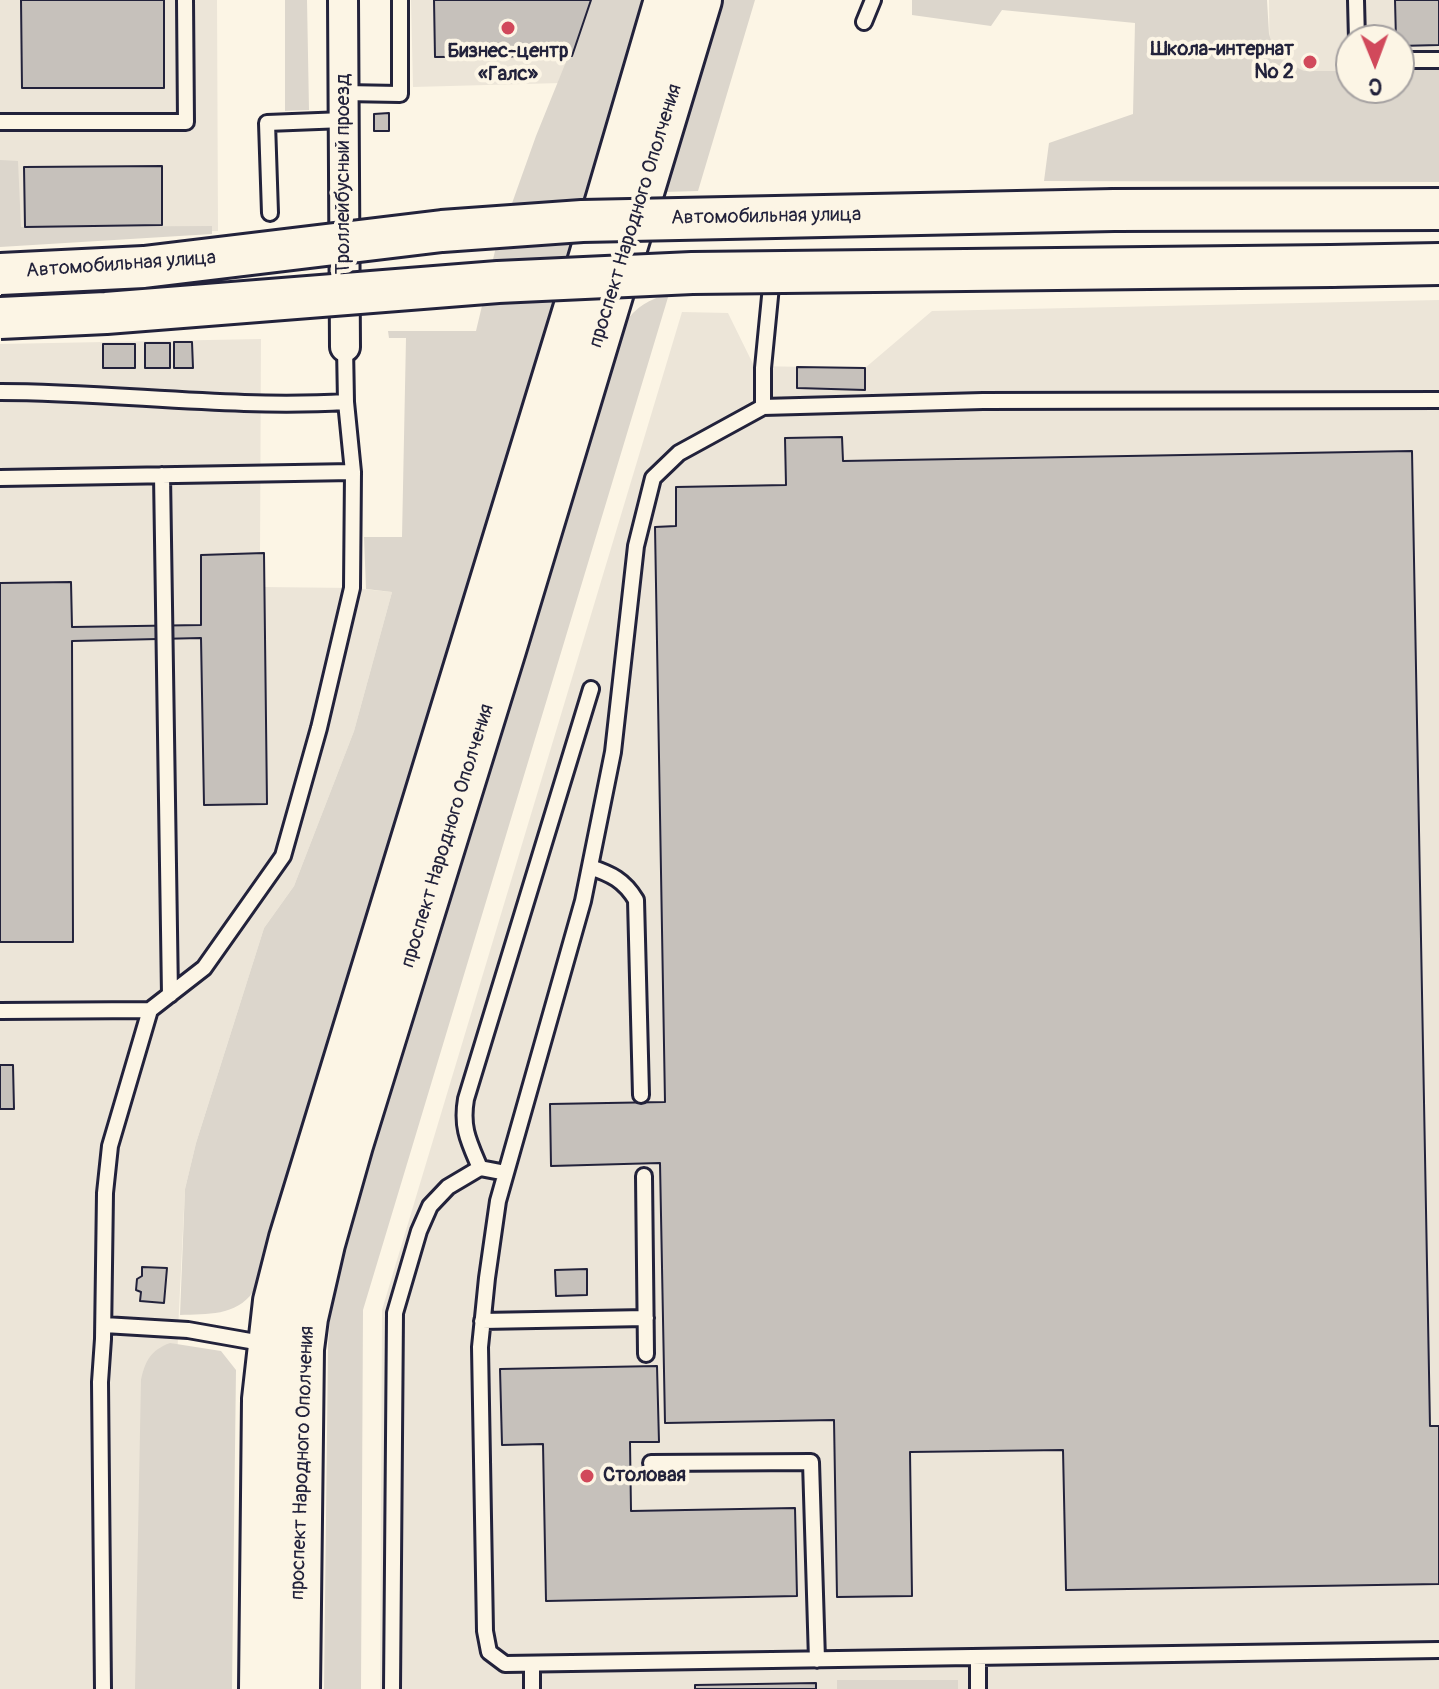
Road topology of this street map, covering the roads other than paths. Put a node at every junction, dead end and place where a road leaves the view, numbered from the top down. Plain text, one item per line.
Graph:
1 (185, 0) edge
2 (343, 0) edge
3 (400, 0) edge
4 (665, 0) edge
5 (701, 0) edge
6 (873, 0) edge
7 (1356, 0) edge
8 (864, 22) dead end
9 (1357, 24) edge
10 (1415, 60) edge
11 (1439, 60) edge
12 (344, 106) junction
13 (0, 122) edge
14 (1439, 209) edge
15 (270, 213) dead end
16 (1439, 257) edge
17 (1439, 264) edge
18 (772, 270) junction
19 (602, 272) junction
20 (0, 274) edge
21 (0, 318) edge
22 (345, 347) joint
23 (0, 392) edge
24 (1439, 400) edge
25 (346, 402) junction
26 (763, 407) junction
27 (353, 472) junction
28 (162, 475) junction
29 (0, 478) edge
30 (591, 689) dead end
31 (590, 867) junction
32 (170, 995) junction
33 (150, 1010) junction
34 (0, 1011) edge
35 (641, 1095) dead end
36 (480, 1168) junction
37 (506, 1173) junction
38 (644, 1176) dead end
39 (646, 1318) junction
40 (482, 1321) junction
41 (104, 1325) junction
42 (268, 1344) junction
43 (646, 1354) dead end
44 (651, 1463) dead end
45 (1439, 1650) edge
46 (978, 1658) junction
47 (817, 1660) junction
48 (532, 1664) junction
49 (103, 1689) edge
50 (260, 1689) edge
51 (299, 1689) edge
52 (392, 1689) edge
53 (532, 1689) edge
54 (978, 1689) edge

1 - 13 lane
2 - 12 street, Троллейбусный проезд
3 - 12 lane
4 - 19 main road, проспект Народного Ополчения
5 - 19 main road, проспект Народного Ополчения
6 - 8 lane
7 - 9 lane
10 - 11 lane
12 - 15 lane
12 - 22 street, Троллейбусный проезд
14 - 20 main road, Автомобильная улица, bridge
16 - 18 street
17 - 21 main road, bridge
18 - 19 street
18 - 26 lane
19 - 42 main road, проспект Народного Ополчения
19 - 51 main road, проспект Народного Ополчения
22 - 25 lane
23 - 25 lane
24 - 26 lane
25 - 27 lane
26 - 31 lane
27 - 28 lane
27 - 32 lane
28 - 29 lane
28 - 32 lane
30 - 36 lane
31 - 35 lane
31 - 37 lane
32 - 33 lane
33 - 34 lane
33 - 41 lane
36 - 37 lane
36 - 52 lane
37 - 40 lane
38 - 39 lane
39 - 40 lane
39 - 43 lane
40 - 48 lane
41 - 42 lane
41 - 49 lane
42 - 50 main road, проспект Народного Ополчения
44 - 47 lane
45 - 46 lane
46 - 47 lane
46 - 54 lane
47 - 48 lane
48 - 53 lane

